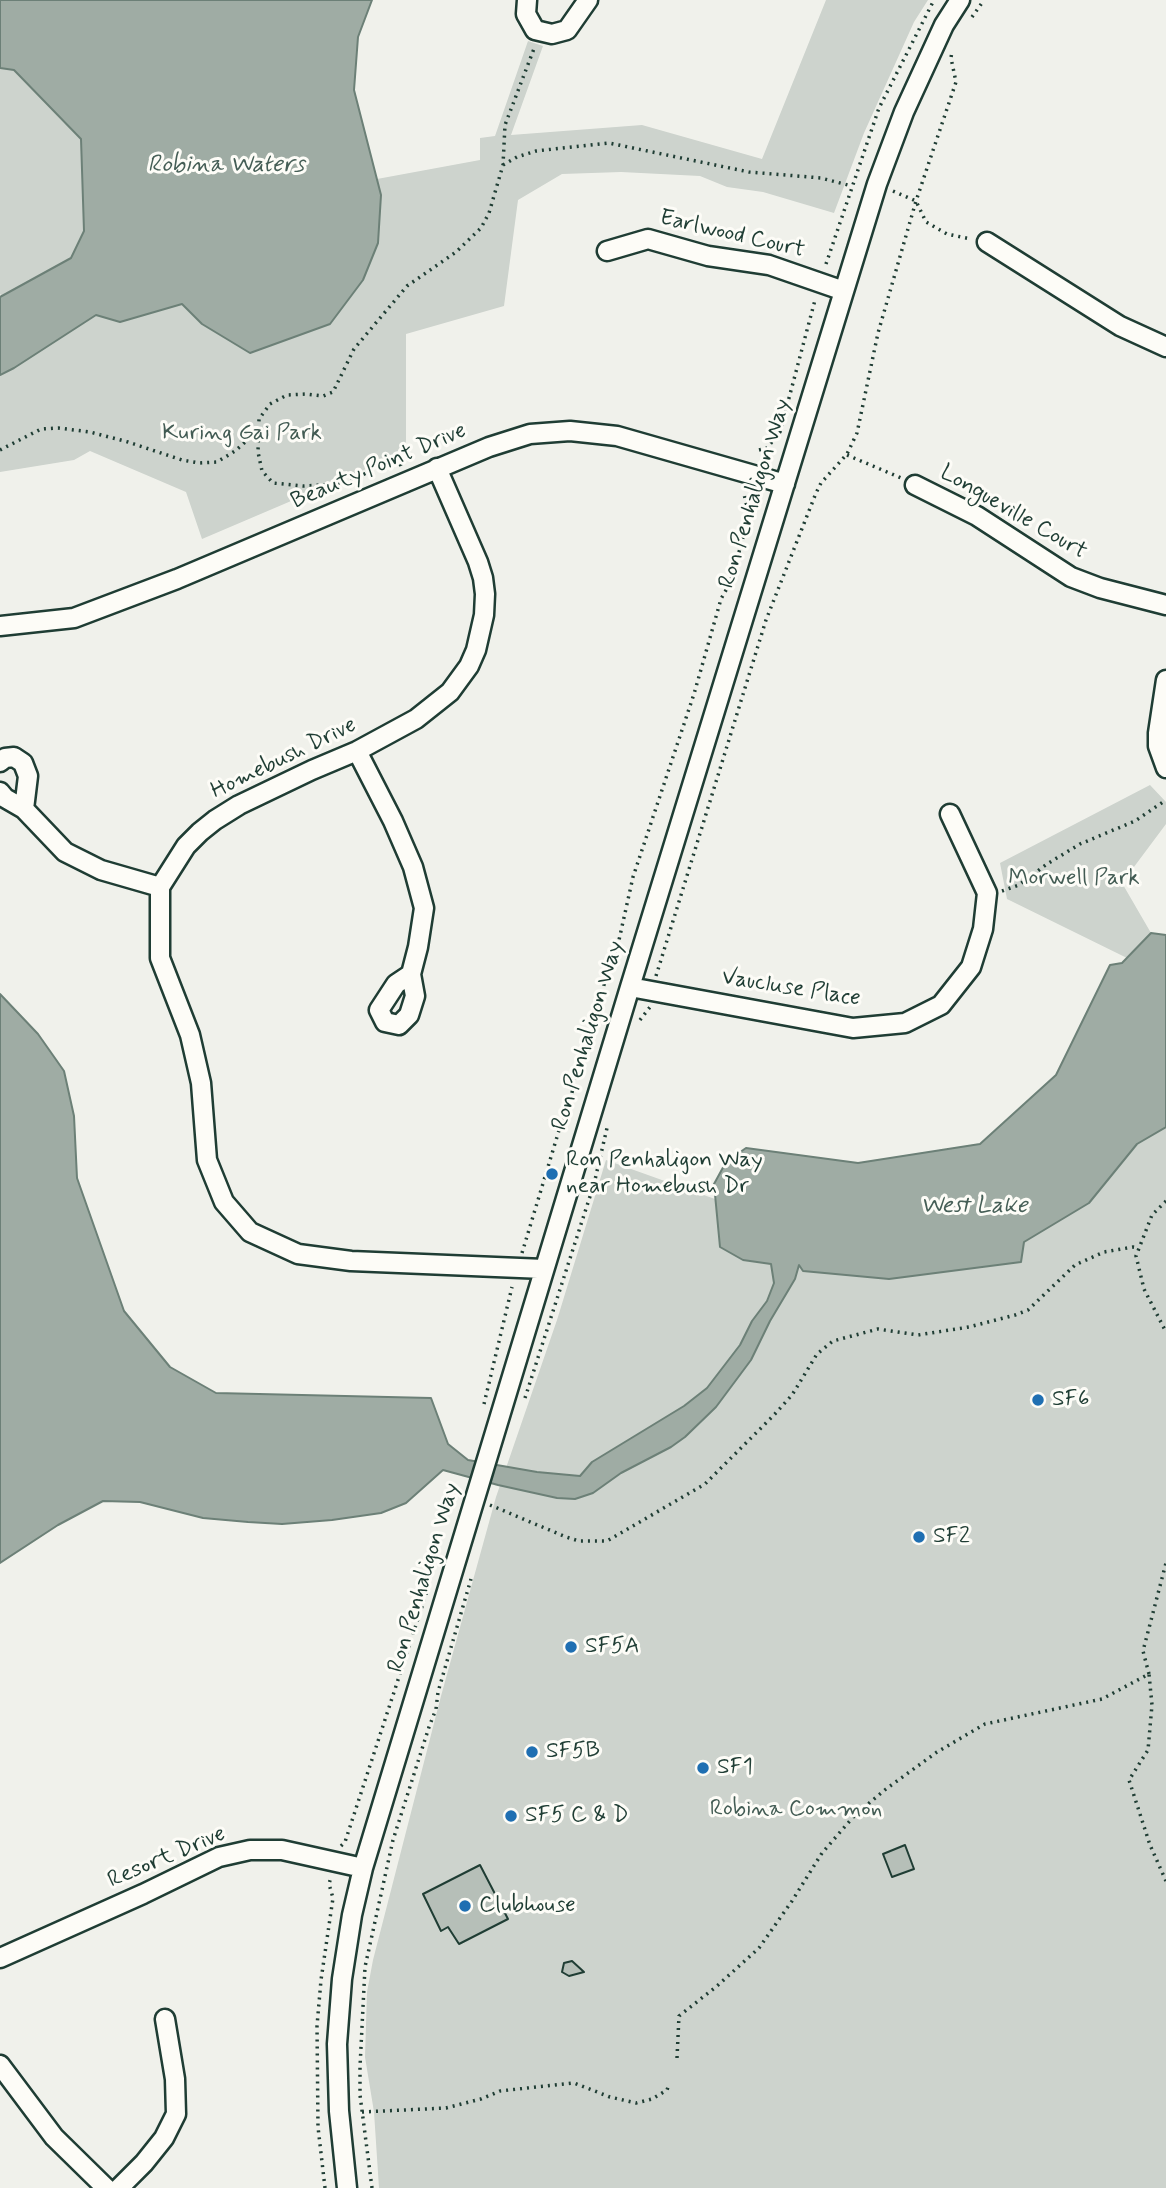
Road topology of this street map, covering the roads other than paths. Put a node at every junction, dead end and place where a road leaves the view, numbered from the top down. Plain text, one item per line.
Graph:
1 (527, 0) edge
2 (588, 0) edge
3 (960, 0) edge
4 (987, 242) road end
5 (607, 251) dead end
6 (844, 291) junction
7 (1166, 347) edge
8 (437, 468) junction
9 (785, 484) junction
10 (915, 485) road end
11 (1166, 605) edge
12 (0, 626) edge
13 (1166, 680) edge
14 (357, 751) junction
15 (0, 762) edge
16 (1166, 768) edge
17 (0, 792) edge
18 (24, 810) junction
19 (950, 814) dead end
20 (160, 887) junction
21 (411, 974) dead end
22 (630, 987) junction
23 (544, 1269) junction
24 (363, 1867) junction
25 (0, 1958) edge
26 (165, 2020) dead end
27 (0, 2065) edge
28 (106, 2188) edge
29 (119, 2188) edge
30 (347, 2188) edge

1 - 2 street
3 - 6 street, Ron Penhaligon Way
4 - 7 street
5 - 6 street, Earlwood Court
6 - 9 street, Ron Penhaligon Way
8 - 9 street, Beauty Point Drive
8 - 12 street, Beauty Point Drive
8 - 14 street, Homebush Drive
9 - 22 street, Ron Penhaligon Way
10 - 11 street, Longueville Court
13 - 16 street
14 - 20 street, Homebush Drive
14 - 21 street
15 - 18 street
17 - 18 street
18 - 20 street
19 - 22 street, Vaucluse Place
20 - 23 street
22 - 23 street, Ron Penhaligon Way
23 - 24 street, Ron Penhaligon Way
24 - 25 street, Resort Drive
24 - 30 street, Ron Penhaligon Way
26 - 29 street
27 - 28 street

